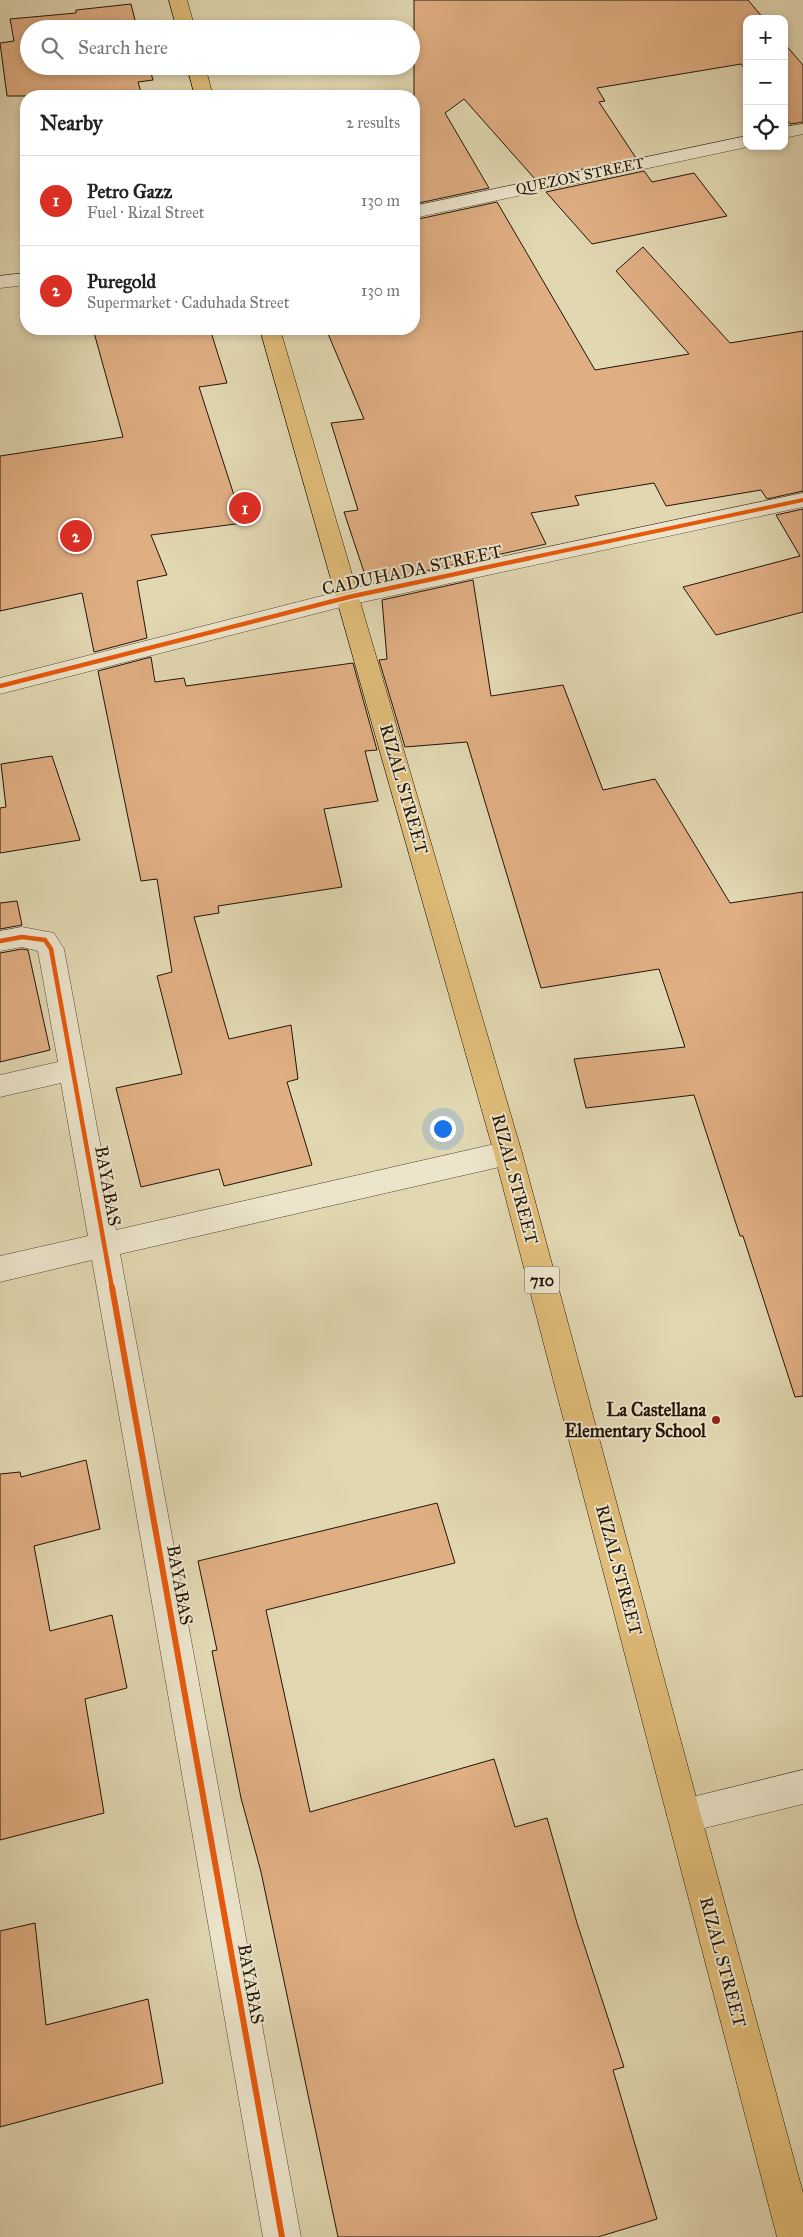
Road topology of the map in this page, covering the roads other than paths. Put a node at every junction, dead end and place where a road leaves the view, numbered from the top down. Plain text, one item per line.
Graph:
1 (178, 0) edge
2 (184, 20) edge
3 (198, 75) edge
4 (202, 90) edge
5 (803, 129) edge
6 (788, 132) edge
7 (743, 142) edge
8 (420, 211) edge
9 (20, 280) edge
10 (0, 282) edge
11 (272, 335) edge
12 (803, 500) edge
13 (350, 597) junction
14 (0, 686) edge
15 (0, 941) edge
16 (73, 1070) junction
17 (0, 1086) edge
18 (508, 1153) junction
19 (104, 1244) junction
20 (0, 1269) edge
21 (803, 1787) edge
22 (684, 1816) junction
23 (282, 2237) edge
24 (796, 2237) edge

1 - 2 main road
3 - 4 main road
5 - 6 street
7 - 8 street, QUEZON STREET
9 - 10 street
11 - 13 main road, RIZAL STREET / 710
12 - 13 street, CADUHADA STREET
13 - 14 street, CADUHADA STREET
13 - 18 main road, RIZAL STREET / 710
15 - 16 street, BAYABAS
16 - 17 street
16 - 19 street, BAYABAS
18 - 19 street
18 - 22 main road, RIZAL STREET / 710
19 - 20 street
19 - 23 street, BAYABAS
21 - 22 street
22 - 24 main road, RIZAL STREET / 710

